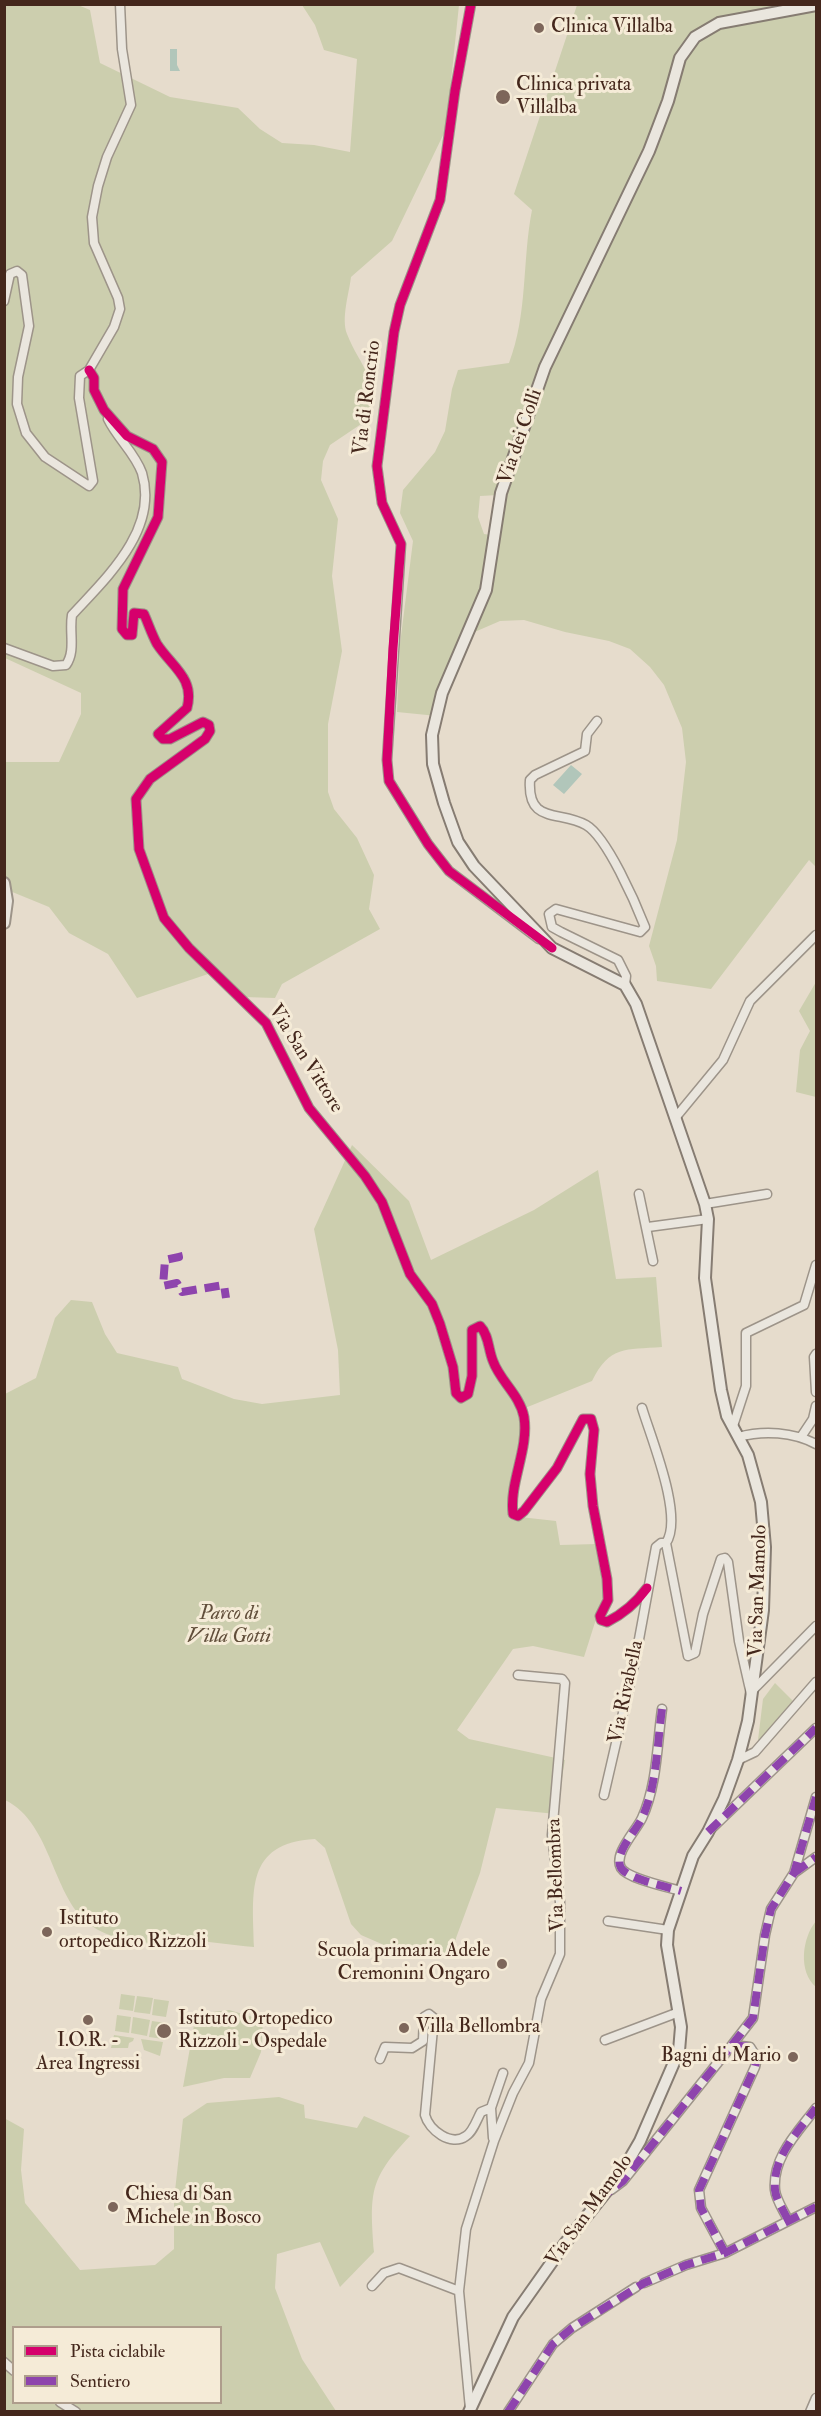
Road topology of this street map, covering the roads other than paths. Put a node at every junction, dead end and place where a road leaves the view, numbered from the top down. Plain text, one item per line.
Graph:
1 (120, 4) edge
2 (471, 4) edge
3 (816, 5) edge
4 (4, 301) edge
5 (89, 370) junction
6 (104, 410) junction
7 (4, 648) edge
8 (597, 720) dead end
9 (4, 883) edge
10 (4, 923) edge
11 (816, 935) edge
12 (552, 948) junction
13 (625, 985) junction
14 (676, 1117) junction
15 (639, 1194) dead end
16 (767, 1194) dead end
17 (705, 1204) junction
18 (708, 1219) junction
19 (648, 1227) junction
20 (653, 1261) dead end
21 (816, 1265) edge
22 (816, 1354) edge
23 (816, 1392) edge
24 (816, 1406) edge
25 (642, 1408) dead end
26 (736, 1432) junction
27 (801, 1437) junction
28 (816, 1444) edge
29 (666, 1543) junction
30 (647, 1588) junction
31 (816, 1626) edge
32 (518, 1675) dead end
33 (816, 1682) edge
34 (753, 1693) junction
35 (662, 1709) dead end
36 (816, 1728) edge
37 (738, 1760) junction
38 (604, 1795) dead end
39 (816, 1797) edge
40 (708, 1832) junction
41 (816, 1857) edge
42 (794, 1873) junction
43 (681, 1891) junction
44 (608, 1921) dead end
45 (668, 1930) junction
46 (679, 2012) junction
47 (605, 2040) dead end
48 (732, 2045) junction
49 (380, 2059) dead end
50 (503, 2073) dead end
51 (491, 2108) junction
52 (816, 2109) edge
53 (494, 2141) junction
54 (597, 2200) junction
55 (816, 2207) edge
56 (788, 2220) junction
57 (725, 2253) junction
58 (372, 2286) dead end
59 (459, 2291) junction
60 (816, 2398) edge
61 (62, 2404) edge
62 (470, 2410) edge
63 (76, 2412) edge
64 (508, 2412) edge
65 (810, 2412) edge

1 - 5 street
2 - 12 street, Via di Roncrio
3 - 12 main road, Via dei Colli
4 - 5 street
5 - 6 street, Via San Vittore
6 - 7 street, Via San Vittore
6 - 30 street, Via San Vittore
8 - 13 street, Via San Mamolo
9 - 10 main road
11 - 14 street
12 - 13 main road
13 - 14 main road, Via San Mamolo
14 - 17 main road, Via San Mamolo
15 - 19 street
16 - 17 street
17 - 18 main road, Via San Mamolo
18 - 19 street
18 - 26 main road, Via San Mamolo
19 - 20 street
21 - 26 street
22 - 23 street
24 - 27 street
25 - 29 street
26 - 27 street
26 - 34 main road, Via San Mamolo
27 - 28 street
29 - 30 street
29 - 34 street
30 - 38 street, Via Rivabella
31 - 34 street
32 - 53 street, Via Bellombra
33 - 37 street
34 - 37 main road, Via San Mamolo
35 - 43 street, Via Rivabella
36 - 40 street
37 - 40 main road, Via San Mamolo
39 - 42 street
40 - 43 main road, Via San Mamolo
41 - 42 street
42 - 48 street
43 - 45 main road, Via San Mamolo
44 - 45 street
45 - 46 main road, Via San Mamolo
46 - 47 street
46 - 54 main road, Via San Mamolo
48 - 54 street
48 - 57 street
49 - 51 street, Via Bellombra
50 - 51 street, Via Bellombra
51 - 53 street, Via Bellombra
52 - 56 street
53 - 59 street, Via Bellombra
54 - 62 main road, Via San Mamolo
55 - 56 street
56 - 57 street
57 - 64 street
58 - 59 street
59 - 62 street, Via Bellombra
60 - 65 street
61 - 63 street

